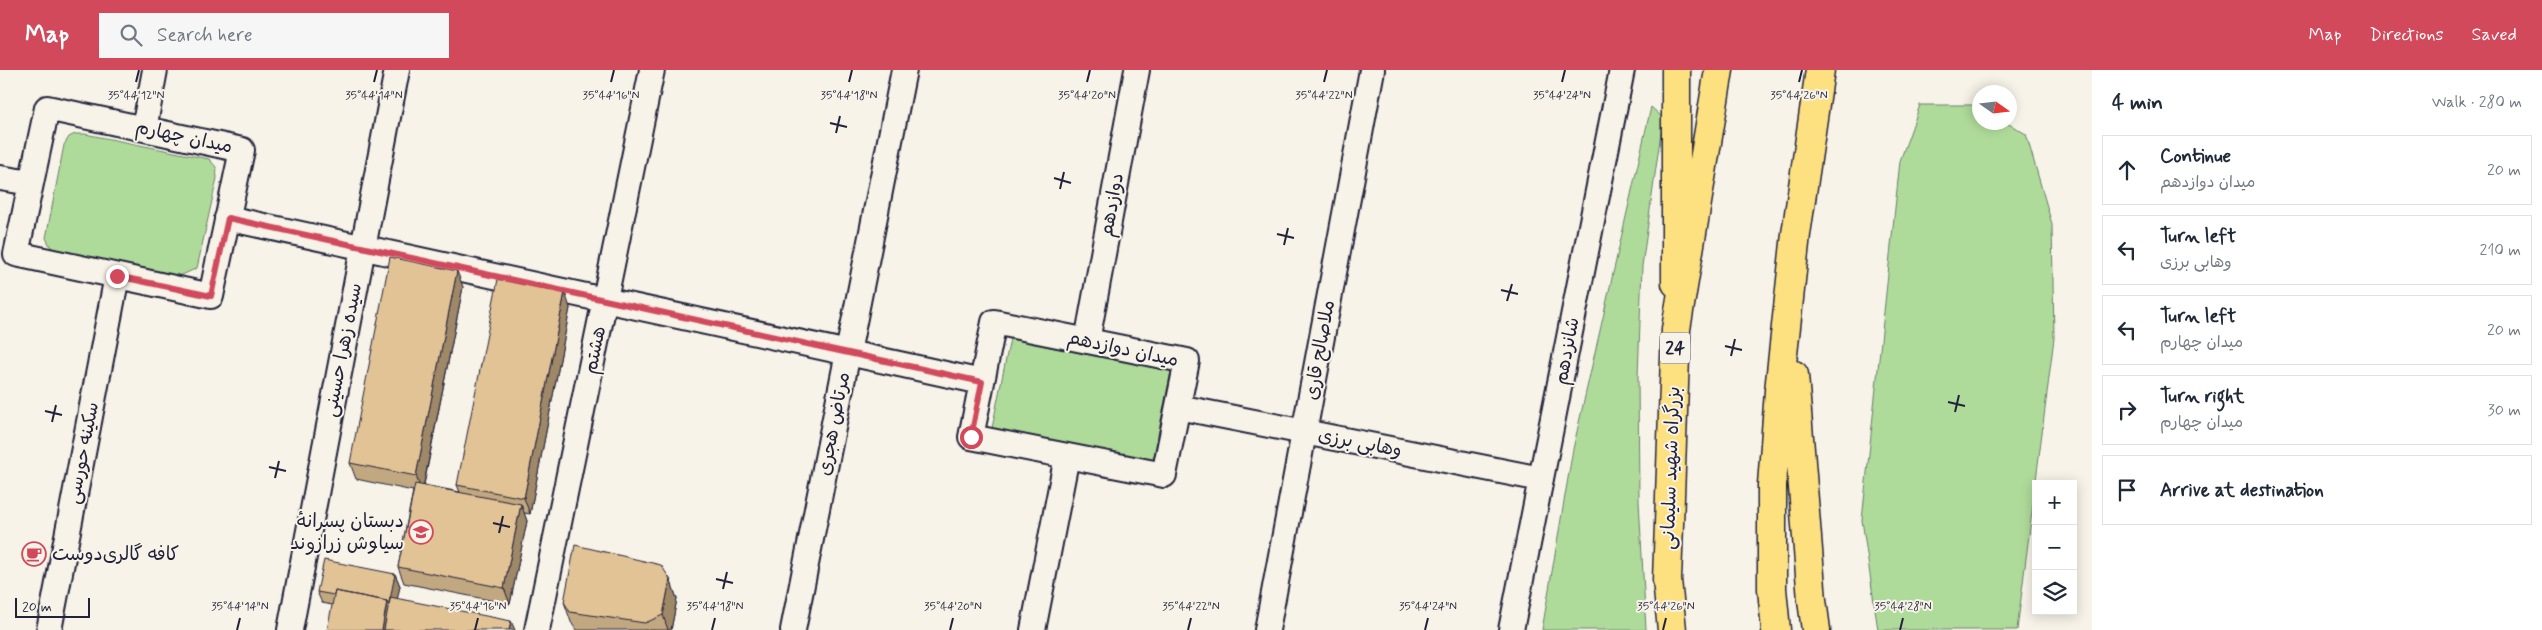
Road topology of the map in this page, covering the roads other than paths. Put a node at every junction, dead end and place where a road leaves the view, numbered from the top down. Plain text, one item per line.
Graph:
1 (155, 70) edge
2 (397, 70) edge
3 (652, 70) edge
4 (904, 70) edge
5 (1137, 70) edge
6 (1372, 70) edge
7 (1676, 70) edge
8 (1719, 70) edge
9 (1820, 70) edge
10 (1622, 71) edge
11 (144, 129) junction
12 (0, 178) edge
13 (31, 183) junction
14 (228, 218) junction
15 (363, 247) junction
16 (117, 276) junction
17 (606, 300) junction
18 (1789, 308) junction
19 (1676, 329) junction
20 (1087, 341) junction
21 (848, 353) junction
22 (982, 382) junction
23 (1178, 407) junction
24 (1305, 432) junction
25 (1067, 456) junction
26 (1542, 479) junction
27 (49, 630) edge
28 (290, 630) edge
29 (537, 630) edge
30 (793, 630) edge
31 (1033, 630) edge
32 (1267, 630) edge
33 (1511, 630) edge
34 (1672, 630) edge
35 (1776, 630) edge
36 (1816, 630) edge

1 - 11 street
2 - 15 street, سیده زهرا حسینی
3 - 17 street, هشتم
4 - 21 street, مرتاض هجری
5 - 20 street, دوازدهم
6 - 24 street, ملاصالح قاری
7 - 19 main road
8 - 19 main road, بزرگراه شهید سلیمانی / 24
9 - 18 main road
10 - 26 street, شانزدهم
11 - 13 street, میدان چهارم
11 - 14 street, میدان چهارم
12 - 13 street
13 - 16 street, میدان چهارم
14 - 15 street
14 - 16 street, میدان چهارم
15 - 17 street
15 - 28 street, سیده زهرا حسینی
16 - 27 street, سکینه حورسی
17 - 21 street
17 - 29 street, هشتم
18 - 35 main road
18 - 36 main road
19 - 34 main road, بزرگراه شهید سلیمانی / 24
20 - 22 street, میدان دوازدهم
20 - 23 street, میدان دوازدهم
21 - 22 street
21 - 30 street, مرتاض هجری
22 - 25 street, میدان دوازدهم
23 - 24 street, وهابی برزی
23 - 25 street, میدان دوازدهم
24 - 26 street, وهابی برزی
24 - 32 street, ملاصالح قاری
25 - 31 street
26 - 33 street, شانزدهم

